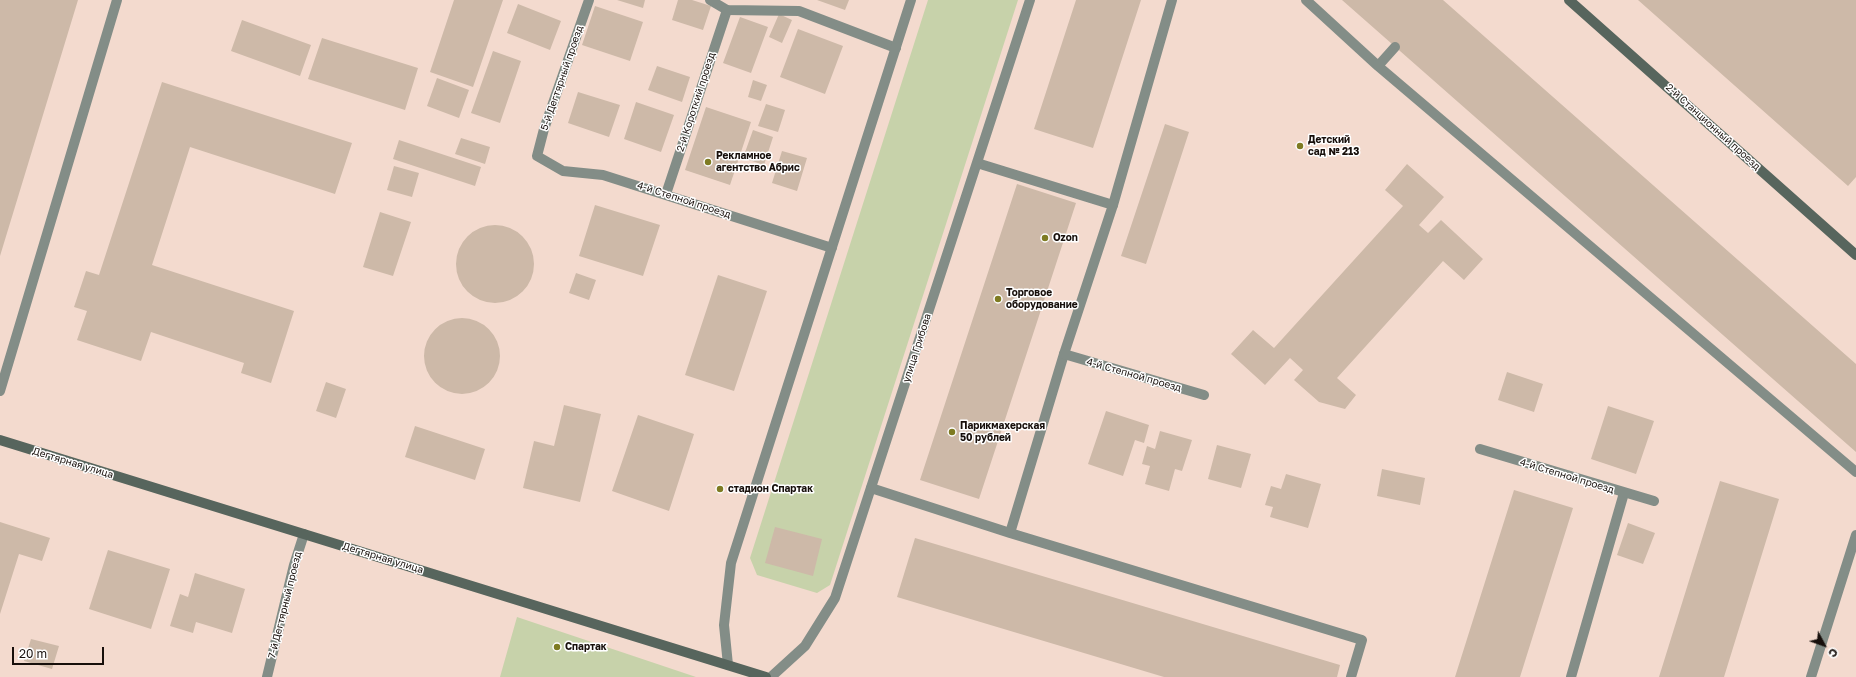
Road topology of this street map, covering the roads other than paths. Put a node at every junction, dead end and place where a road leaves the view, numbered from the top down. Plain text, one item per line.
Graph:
1 (117, 0) edge
2 (589, 0) edge
3 (710, 0) edge
4 (910, 0) edge
5 (1030, 0) edge
6 (1172, 0) edge
7 (1306, 0) edge
8 (1569, 0) edge
9 (727, 10) junction
10 (1394, 46) dead end
11 (896, 48) junction
12 (1378, 66) junction
13 (537, 156) joint
14 (977, 163) junction
15 (666, 194) junction
16 (1113, 205) junction
17 (832, 248) junction
18 (1856, 255) edge
19 (1064, 354) junction
20 (0, 391) edge
21 (1204, 395) dead end
22 (0, 440) edge
23 (1480, 449) dead end
24 (1856, 472) edge
25 (871, 488) junction
26 (1624, 493) junction
27 (1654, 501) dead end
28 (304, 534) junction
29 (1010, 534) junction
30 (1856, 535) edge
31 (728, 665) junction
32 (267, 677) edge
33 (766, 677) edge
34 (771, 677) edge
35 (1351, 677) edge
36 (1571, 677) edge
37 (1811, 677) edge

1 - 20 street
2 - 13 street, 5-й Дегтярный проезд
3 - 9 street
4 - 11 street
5 - 14 street, улица Грибова
6 - 16 street
7 - 12 street
8 - 18 main road, 2-й Станционный проезд
9 - 11 street
9 - 15 street, 2-й Короткий проезд
10 - 12 street
11 - 17 street
12 - 24 street
13 - 15 street, 4-й Степной проезд
14 - 16 street
14 - 25 street, улица Грибова
15 - 17 street, 4-й Степной проезд
16 - 19 street
17 - 31 street
19 - 21 street, 4-й Степной проезд
19 - 29 street
22 - 28 main road, Дегтярная улица
23 - 26 street, 4-й Степной проезд
25 - 29 street
25 - 34 street, улица Грибова
26 - 27 street, 4-й Степной проезд
26 - 36 street
28 - 31 main road, Дегтярная улица
28 - 32 street, 7-й Дегтярный проезд
29 - 35 street
30 - 37 street
31 - 33 main road, Дегтярная улица

